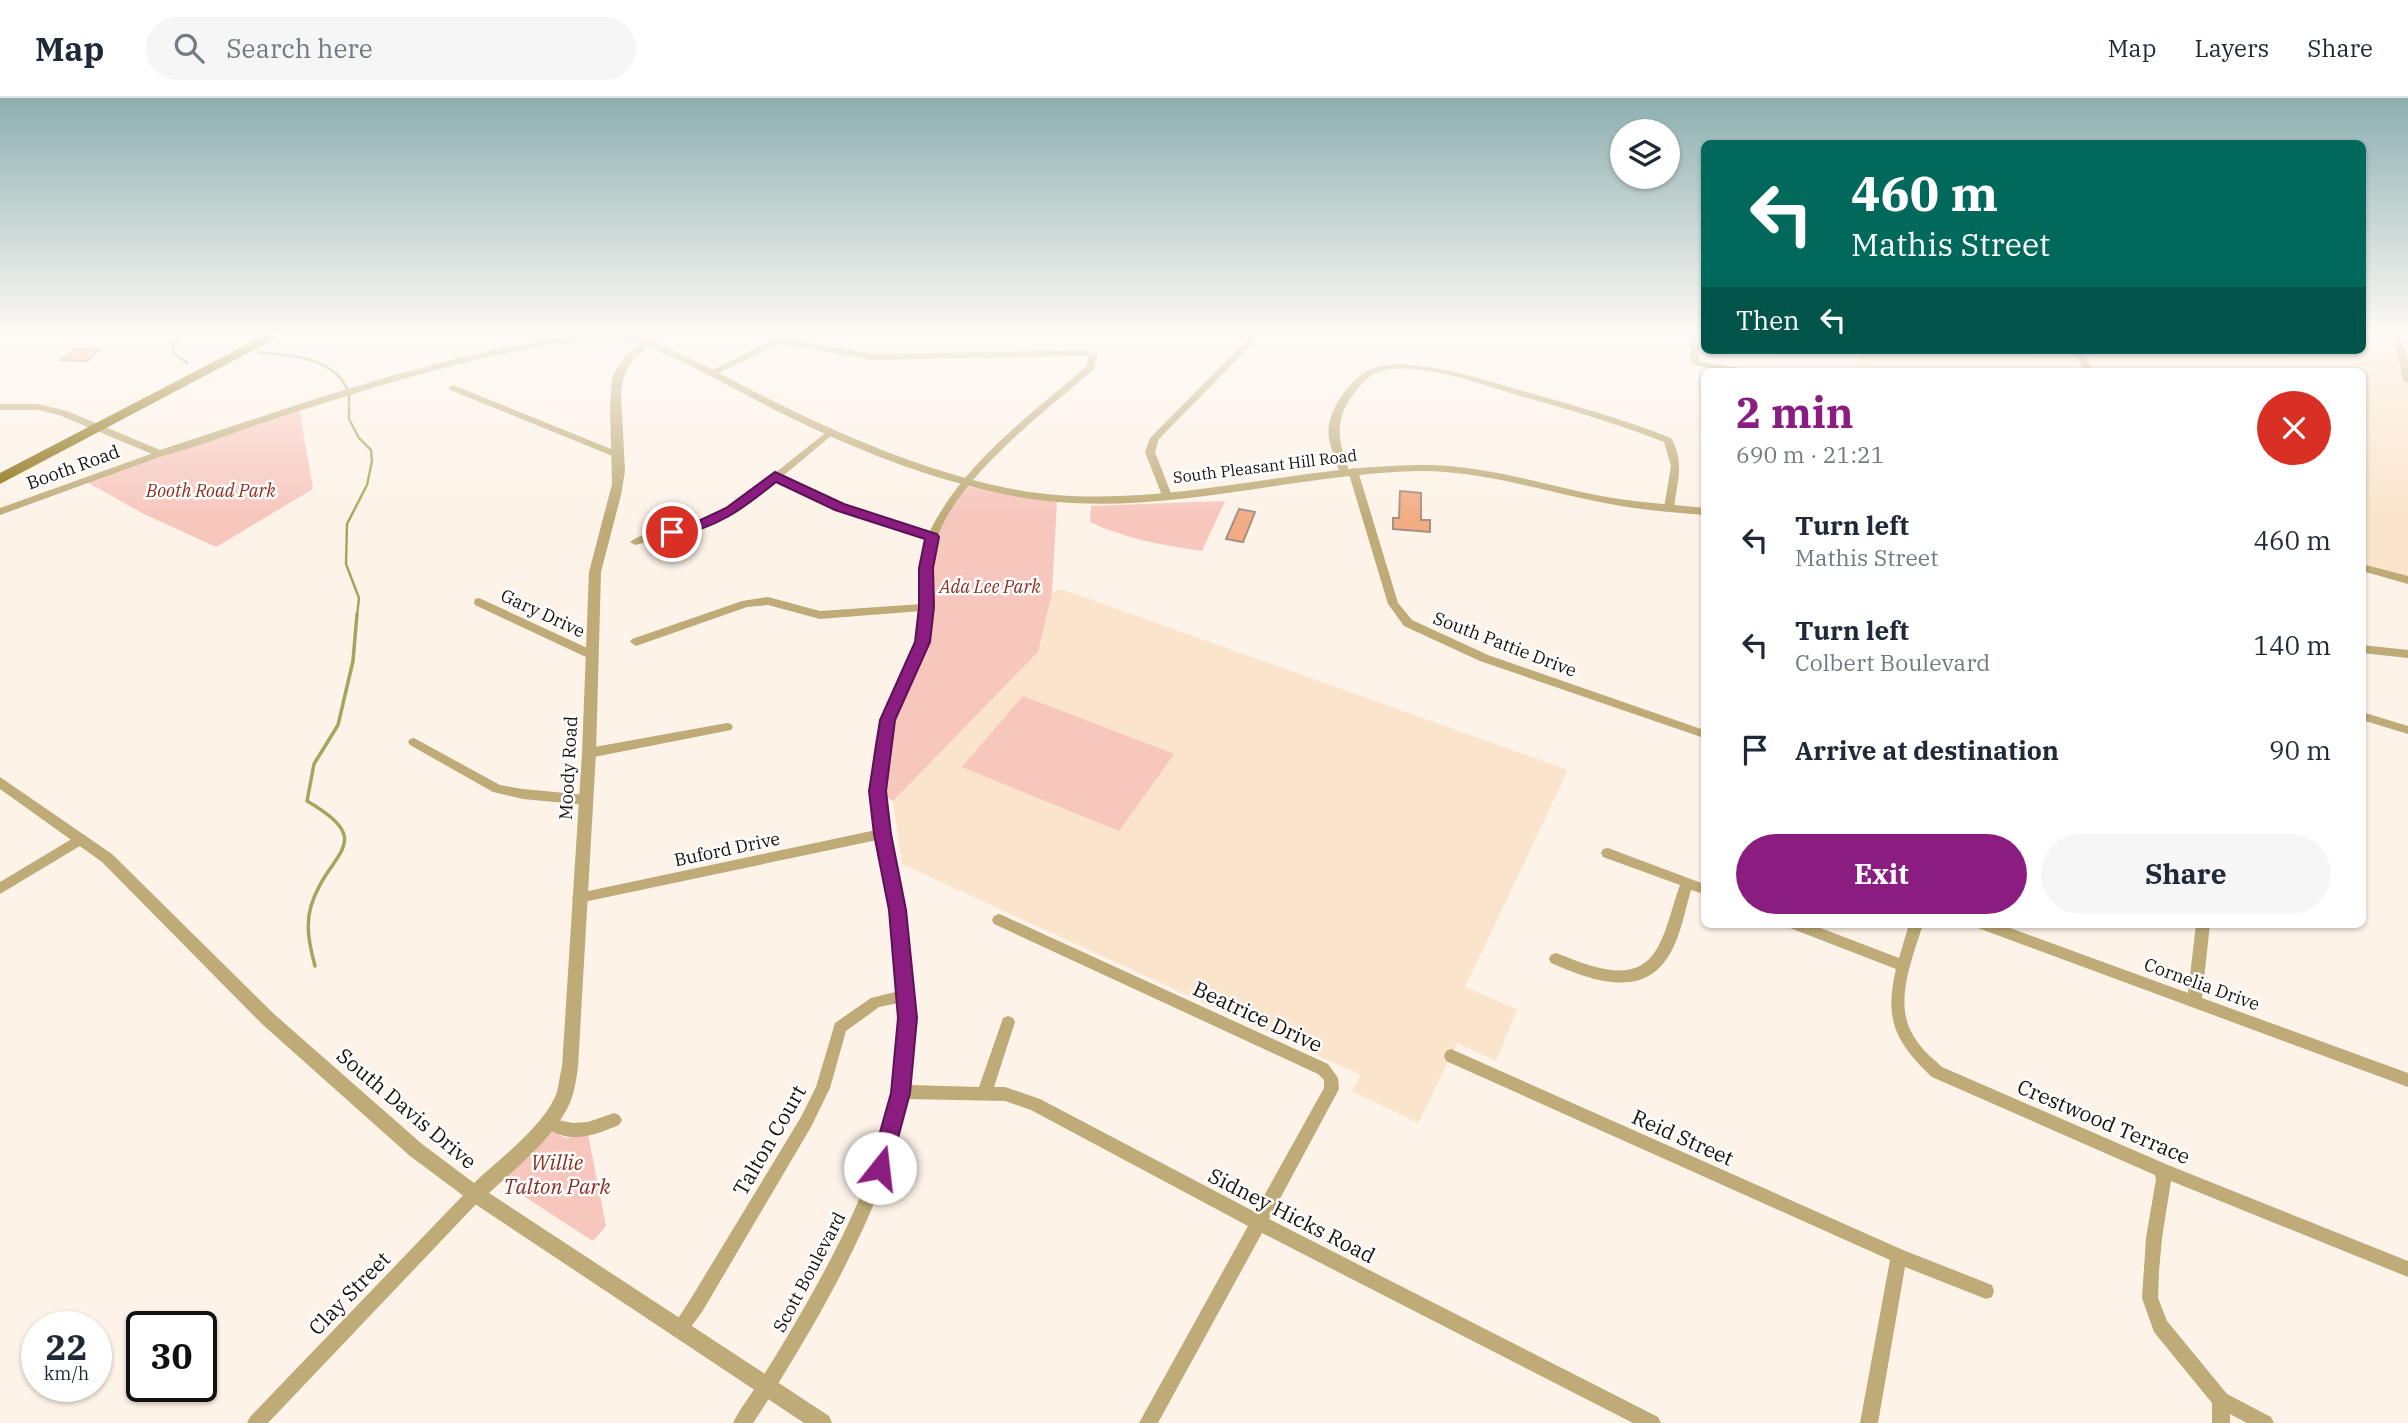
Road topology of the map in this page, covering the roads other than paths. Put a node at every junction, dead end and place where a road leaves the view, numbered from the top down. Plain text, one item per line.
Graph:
1 (158, 396) edge
2 (340, 396) edge
3 (472, 396) edge
4 (617, 396) edge
5 (756, 396) edge
6 (1060, 396) edge
7 (1197, 396) edge
8 (1348, 396) edge
9 (1531, 396) edge
10 (0, 407) edge
11 (97, 428) junction
12 (830, 433) junction
13 (159, 454) junction
14 (618, 455) junction
15 (1349, 471) junction
16 (775, 476) junction
17 (0, 479) edge
18 (964, 484) junction
19 (1167, 496) junction
20 (1669, 508) junction
21 (1701, 511) edge
22 (0, 512) edge
23 (932, 537) junction
24 (635, 542) dead end
25 (2366, 568) edge
26 (2408, 580) edge
27 (479, 602) dead end
28 (927, 607) junction
29 (636, 642) dead end
30 (2366, 649) edge
31 (2408, 654) edge
32 (592, 655) junction
33 (2366, 717) edge
34 (727, 727) dead end
35 (2408, 730) edge
36 (1701, 733) edge
37 (414, 742) dead end
38 (589, 753) junction
39 (0, 782) edge
40 (586, 800) junction
41 (882, 834) junction
42 (79, 839) junction
43 (1608, 853) dead end
44 (1687, 883) junction
45 (1701, 888) edge
46 (0, 889) edge
47 (579, 898) junction
48 (999, 920) dead end
49 (1805, 928) edge
50 (1915, 928) edge
51 (1994, 928) edge
52 (2203, 928) edge
53 (1556, 959) dead end
54 (1904, 966) junction
55 (906, 996) junction
56 (2194, 1002) junction
57 (1008, 1022) dead end
58 (1451, 1056) dead end
59 (2408, 1080) edge
60 (900, 1093) junction
61 (984, 1093) junction
62 (614, 1120) dead end
63 (548, 1121) junction
64 (2162, 1170) junction
65 (475, 1194) junction
66 (1259, 1223) junction
67 (1899, 1256) junction
68 (2408, 1269) edge
69 (1986, 1291) dead end
70 (679, 1329) junction
71 (768, 1387) junction
72 (2221, 1400) junction
73 (256, 1423) edge
74 (741, 1423) edge
75 (822, 1423) edge
76 (1147, 1423) edge
77 (1652, 1423) edge
78 (1869, 1423) edge
79 (2221, 1423) edge
80 (2265, 1423) edge

1 - 11 main road
2 - 13 street, Booth Road
3 - 14 street
4 - 14 street, Moody Road
5 - 12 street, South Pleasant Hill Road
6 - 18 street, Scott Boulevard
7 - 19 street
8 - 15 street, South Pattie Drive
9 - 20 street, South Pattie Drive
10 - 11 street, Booth Road
11 - 13 street, Booth Road
11 - 17 main road
12 - 16 street
12 - 18 street, South Pleasant Hill Road
13 - 22 street, Booth Road
14 - 32 street, Moody Road
15 - 19 street, South Pleasant Hill Road
15 - 20 street, South Pleasant Hill Road
15 - 36 street, South Pattie Drive
16 - 23 street
16 - 24 street
18 - 19 street, South Pleasant Hill Road
18 - 23 street, Scott Boulevard
20 - 21 street, South Pleasant Hill Road
23 - 28 street, Scott Boulevard
25 - 26 street
27 - 32 street, Gary Drive
28 - 29 street
28 - 41 street, Scott Boulevard
30 - 31 street
32 - 38 street, Moody Road
33 - 35 street
34 - 38 street
37 - 40 street
38 - 40 street, Moody Road
39 - 42 street, South Davis Drive
40 - 47 street, Moody Road
41 - 47 street, Buford Drive
41 - 55 street, Scott Boulevard
42 - 46 street
42 - 65 street, South Davis Drive
43 - 44 street
44 - 45 street
44 - 53 street
47 - 63 street, Moody Road
48 - 66 street, Beatrice Drive
49 - 54 street
50 - 54 street, Crestwood Terrace
51 - 56 street, Cornelia Drive
52 - 56 street
54 - 64 street, Crestwood Terrace
55 - 60 street, Scott Boulevard
55 - 70 street, Talton Court
56 - 59 street, Cornelia Drive
57 - 61 street
58 - 67 street, Reid Street
60 - 61 street, Sidney Hicks Road
60 - 71 street, Scott Boulevard
61 - 66 street, Sidney Hicks Road
62 - 63 street
63 - 65 street, Moody Road
64 - 68 street, Crestwood Terrace
64 - 72 street
65 - 70 street, South Davis Drive
65 - 73 street, Clay Street
66 - 76 street, Beatrice Drive
66 - 77 street, Sidney Hicks Road
67 - 69 street
67 - 78 street
70 - 71 street, South Davis Drive
71 - 74 street, Scott Boulevard
71 - 75 street, South Davis Drive
72 - 79 street
72 - 80 street

